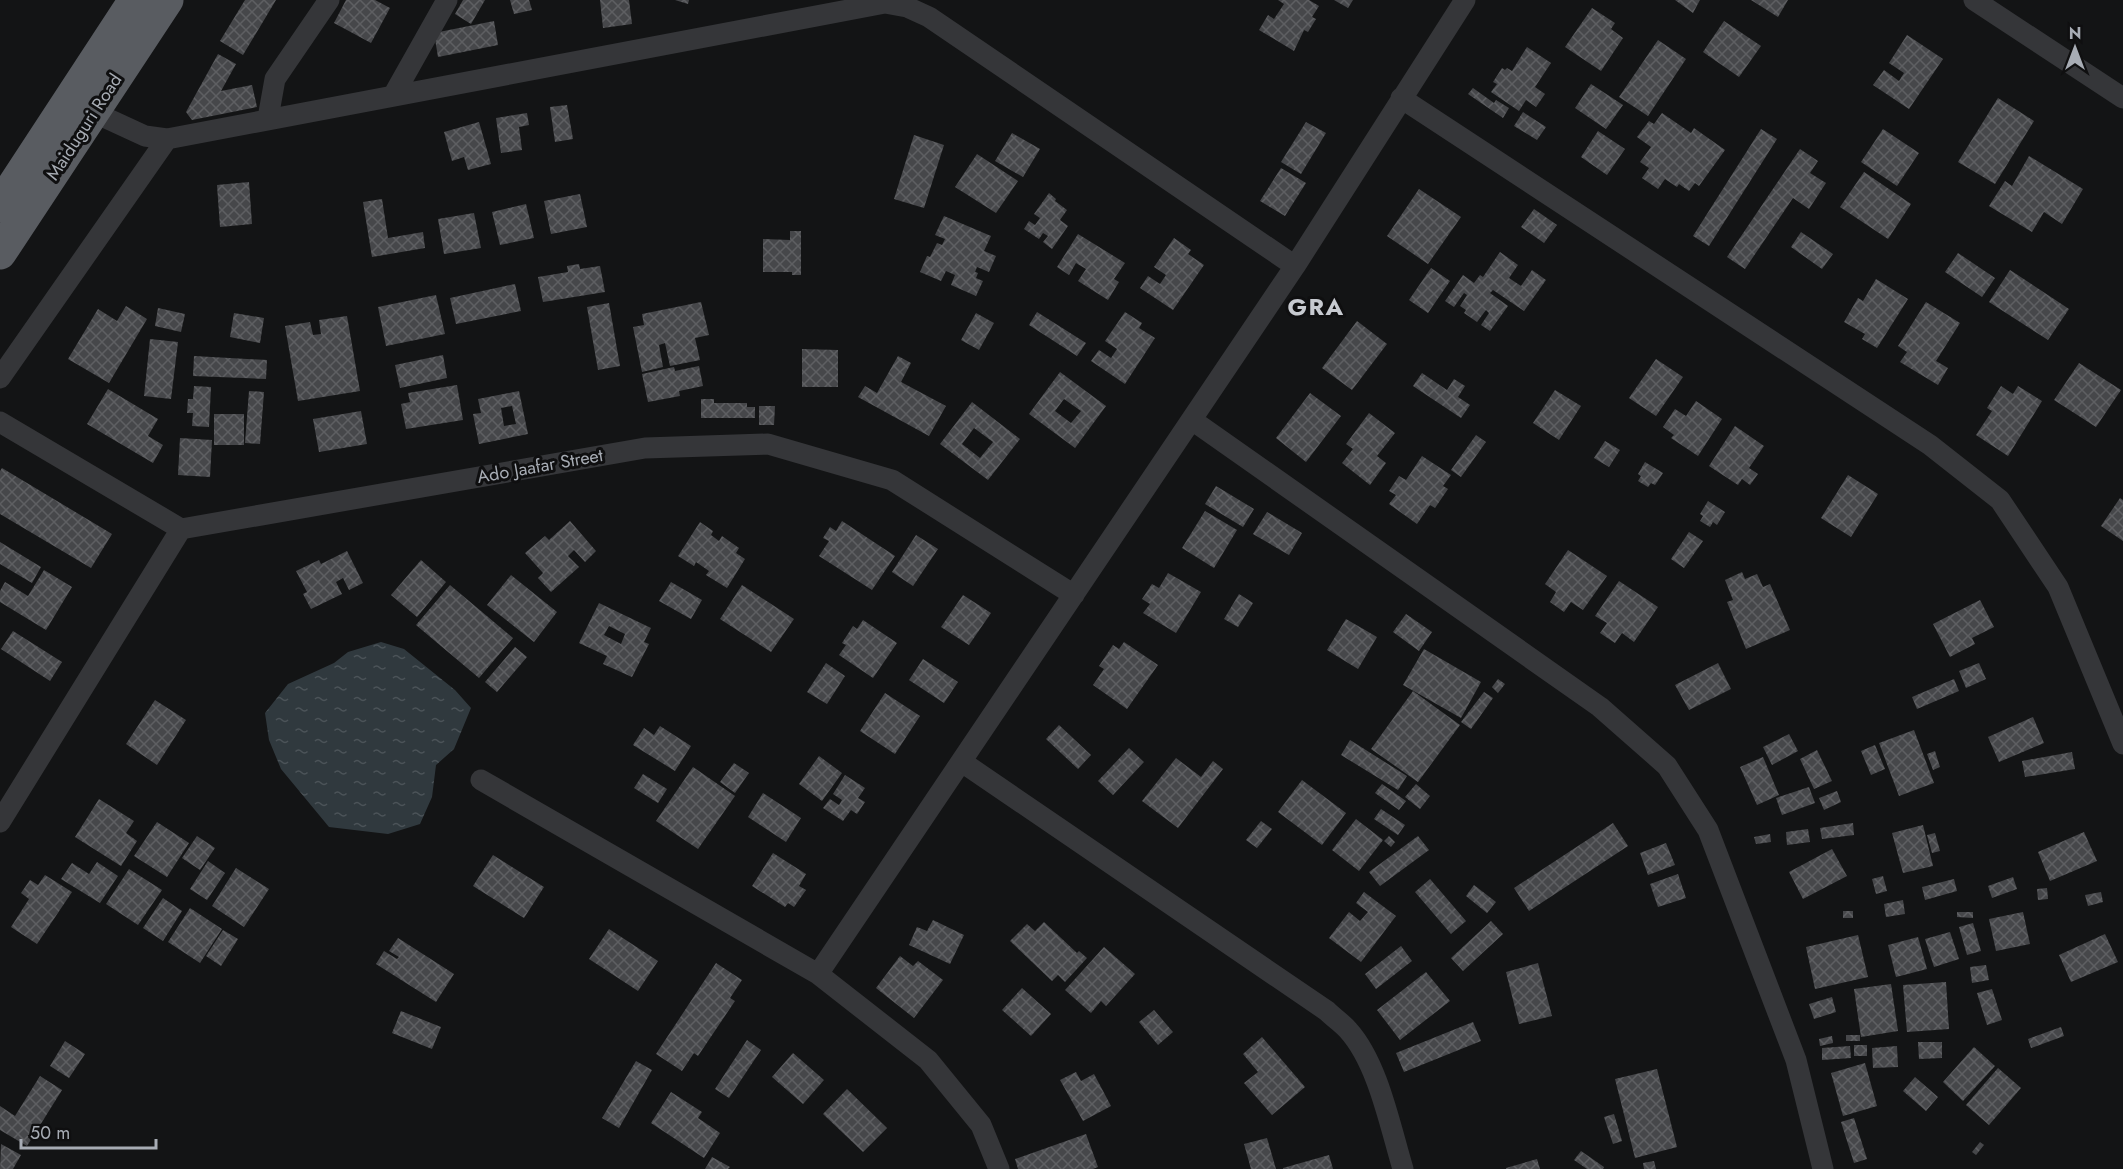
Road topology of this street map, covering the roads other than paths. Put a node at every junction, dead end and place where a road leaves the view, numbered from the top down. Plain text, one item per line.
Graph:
1 (135, 0) edge
2 (167, 0) edge
3 (329, 0) edge
4 (447, 0) edge
5 (1465, 0) edge
6 (1974, 0) edge
7 (903, 3) edge
8 (393, 96) junction
9 (1401, 98) junction
10 (2123, 98) edge
11 (93, 112) junction
12 (268, 118) junction
13 (167, 138) junction
14 (0, 206) edge
15 (0, 253) edge
16 (1295, 266) junction
17 (0, 378) edge
18 (1192, 420) junction
19 (0, 422) edge
20 (181, 529) junction
21 (1074, 595) junction
22 (2123, 744) edge
23 (962, 762) junction
24 (481, 780) dead end
25 (0, 822) edge
26 (818, 974) junction
27 (999, 1169) edge
28 (1403, 1169) edge
29 (1823, 1169) edge

1 - 14 highway, Maiduguri Road
2 - 11 highway, Maiduguri Road
3 - 12 street
4 - 8 street
5 - 9 street
6 - 10 street
7 - 8 street
7 - 16 street
8 - 12 street
9 - 16 street
9 - 22 street
11 - 13 street
11 - 15 highway, Maiduguri Road
12 - 13 street
13 - 17 street
16 - 18 street
18 - 21 street
18 - 29 street
19 - 20 street
20 - 21 street, Ado Jaafar Street
20 - 25 street
21 - 23 street
23 - 26 street
23 - 28 street
24 - 26 street
26 - 27 street

